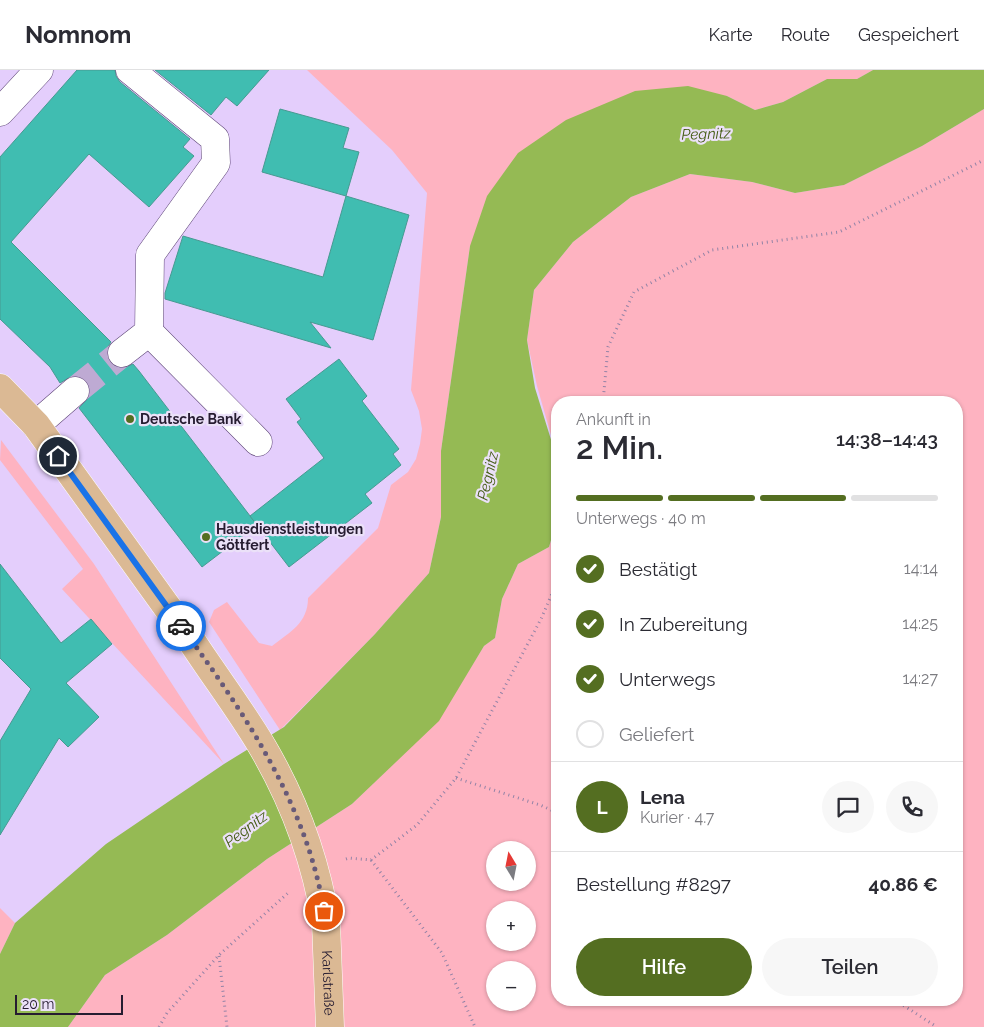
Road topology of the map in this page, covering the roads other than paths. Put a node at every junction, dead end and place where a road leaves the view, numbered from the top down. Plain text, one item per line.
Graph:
1 (39, 70) edge
2 (130, 70) edge
3 (0, 112) edge
4 (149, 332) junction
5 (122, 353) tunnel mouth
6 (0, 388) edge
7 (75, 391) tunnel mouth
8 (36, 425) junction
9 (258, 442) dead end
10 (330, 1027) edge

1 - 3 street
2 - 4 street
4 - 5 street
4 - 9 street
6 - 8 main road, Karlstraße
7 - 8 street
8 - 10 main road, Karlstraße, bridge

